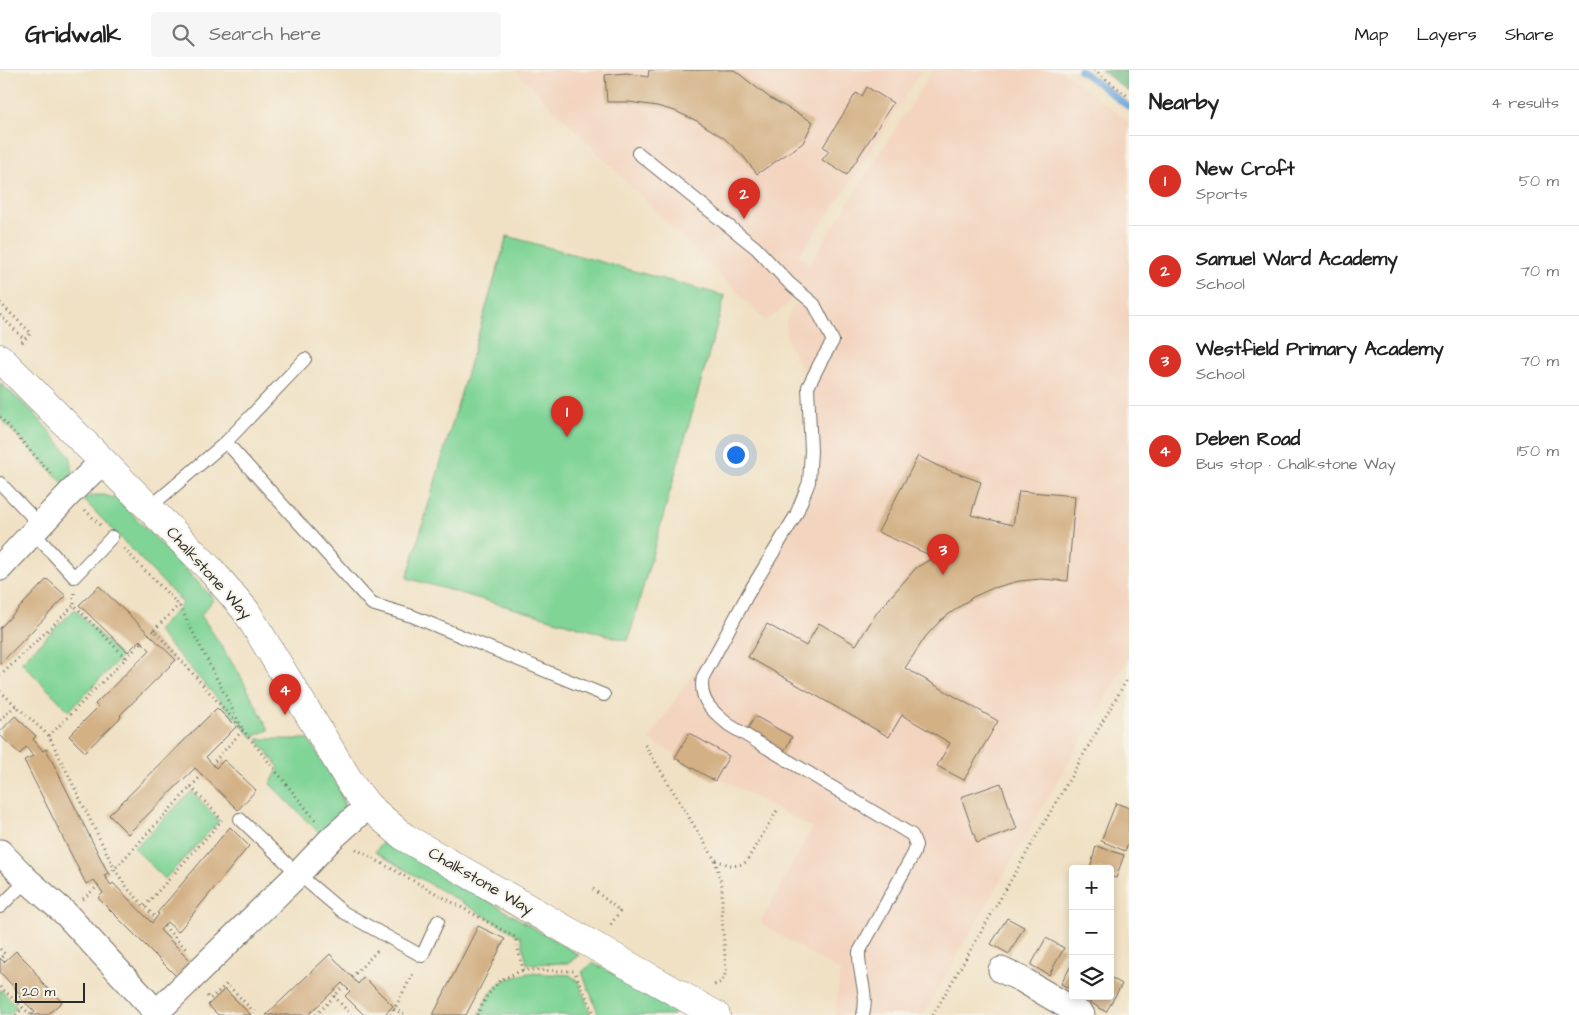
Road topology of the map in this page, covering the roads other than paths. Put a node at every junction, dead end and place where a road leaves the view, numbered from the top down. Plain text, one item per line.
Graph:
1 (638, 153) dead end
2 (10, 351) edge
3 (305, 359) dead end
4 (226, 442) junction
5 (102, 462) junction
6 (0, 483) edge
7 (149, 508) junction
8 (37, 529) junction
9 (112, 537) road end
10 (0, 568) edge
11 (604, 694) dead end
12 (368, 806) junction
13 (240, 819) road end
14 (0, 852) edge
15 (298, 874) junction
16 (27, 880) junction
17 (0, 907) edge
18 (438, 921) dead end
19 (1001, 970) dead end
20 (155, 1014) edge
21 (716, 1015) edge
22 (863, 1015) edge
23 (1082, 1015) edge

1 - 22 lane
2 - 5 street, Chalkstone Way
3 - 4 lane
4 - 7 lane
4 - 11 lane
5 - 7 street, Chalkstone Way
5 - 8 street
6 - 8 lane
7 - 12 street, Chalkstone Way
8 - 9 lane
8 - 10 street
12 - 15 street
12 - 21 street, Chalkstone Way, bridge
13 - 15 lane
14 - 16 street
15 - 18 lane
15 - 20 street
16 - 17 lane
16 - 20 street
19 - 23 street

